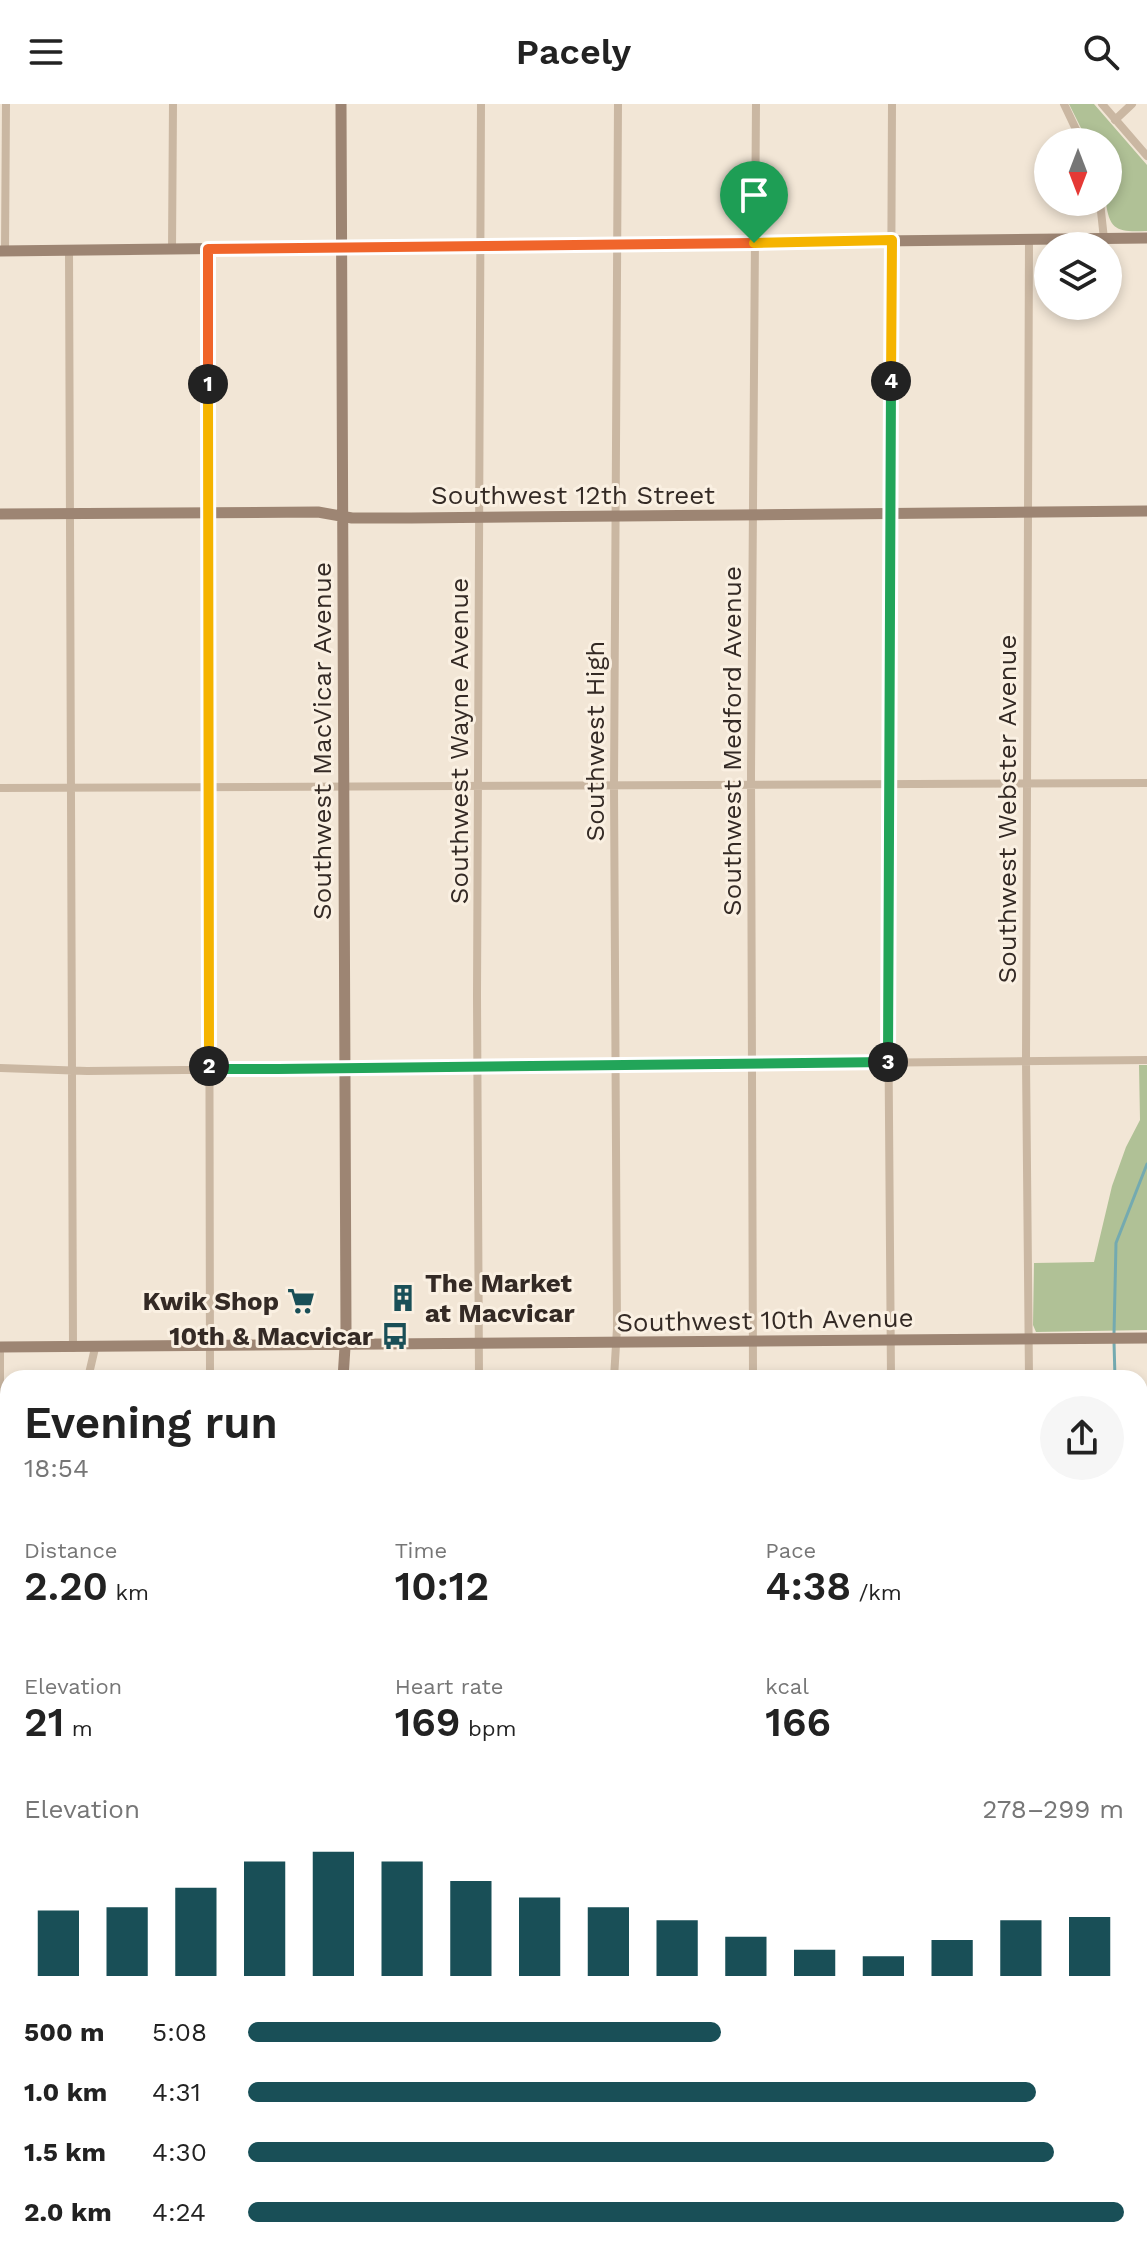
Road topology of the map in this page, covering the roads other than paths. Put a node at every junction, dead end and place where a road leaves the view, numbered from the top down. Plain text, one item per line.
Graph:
1 (6, 104) edge
2 (173, 104) edge
3 (341, 104) edge
4 (481, 104) edge
5 (618, 104) edge
6 (756, 104) edge
7 (892, 104) edge
8 (1064, 104) edge
9 (1102, 104) edge
10 (1132, 104) edge
11 (1115, 120) junction
12 (1075, 128) edge
13 (1147, 156) edge
14 (1147, 238) edge
15 (1029, 239) junction
16 (1034, 239) edge
17 (1122, 239) edge
18 (892, 240) junction
19 (754, 243) junction
20 (617, 244) junction
21 (480, 245) junction
22 (341, 247) junction
23 (172, 249) junction
24 (208, 249) junction
25 (69, 250) junction
26 (3, 251) edge
27 (1147, 511) edge
28 (208, 512) junction
29 (1029, 513) junction
30 (0, 514) edge
31 (68, 514) junction
32 (890, 514) junction
33 (344, 516) junction
34 (753, 516) junction
35 (479, 517) junction
36 (615, 517) junction
37 (1147, 783) edge
38 (344, 785) junction
39 (751, 785) junction
40 (889, 785) junction
41 (1027, 785) junction
42 (208, 786) junction
43 (614, 786) junction
44 (69, 787) junction
45 (479, 787) junction
46 (0, 788) edge
47 (1147, 1060) edge
48 (1026, 1061) junction
49 (889, 1062) junction
50 (751, 1063) junction
51 (615, 1064) junction
52 (478, 1066) junction
53 (0, 1068) edge
54 (345, 1068) junction
55 (72, 1069) junction
56 (209, 1069) junction
57 (1147, 1338) edge
58 (1029, 1339) junction
59 (891, 1340) junction
60 (753, 1342) junction
61 (615, 1343) junction
62 (479, 1345) junction
63 (344, 1346) junction
64 (210, 1347) junction
65 (73, 1348) junction
66 (95, 1348) junction
67 (0, 1350) edge
68 (90, 1370) edge
69 (210, 1370) edge
70 (343, 1370) edge
71 (479, 1370) edge
72 (614, 1370) edge
73 (753, 1370) edge
74 (891, 1370) edge
75 (1029, 1370) edge
76 (0, 1418) edge

1 - 26 street
2 - 23 street
3 - 22 main road, Southwest MacVicar Avenue
4 - 21 street, Southwest Wayne Avenue
5 - 20 street, Southwest High
6 - 19 street, Southwest Medford Avenue
7 - 18 street
8 - 12 street
9 - 11 street
10 - 11 street
11 - 13 street
14 - 17 main road
15 - 16 main road
15 - 18 main road
15 - 29 street, Southwest Webster Avenue
18 - 19 main road
18 - 32 street
19 - 20 main road
19 - 34 street, Southwest Medford Avenue
20 - 21 main road
20 - 36 street, Southwest High
21 - 22 main road
21 - 35 street, Southwest Wayne Avenue
22 - 24 main road
22 - 33 main road, Southwest MacVicar Avenue
23 - 24 main road
23 - 25 main road
24 - 28 street
25 - 26 main road
25 - 31 street
27 - 29 main road, Southwest 12th Street
28 - 31 main road, Southwest 12th Street
28 - 33 main road, Southwest 12th Street
28 - 42 street
29 - 32 main road, Southwest 12th Street
29 - 41 street, Southwest Webster Avenue
30 - 31 main road, Southwest 12th Street
31 - 44 street
32 - 34 main road, Southwest 12th Street
32 - 40 street
33 - 35 main road, Southwest 12th Street
33 - 38 main road, Southwest MacVicar Avenue
34 - 36 main road, Southwest 12th Street
34 - 39 street, Southwest Medford Avenue
35 - 36 main road, Southwest 12th Street
35 - 45 street, Southwest Wayne Avenue
36 - 43 street, Southwest High
37 - 41 street
38 - 42 street
38 - 45 street
38 - 54 main road, Southwest MacVicar Avenue
39 - 40 street
39 - 43 street
39 - 50 street, Southwest Medford Avenue
40 - 41 street
40 - 49 street
41 - 48 street, Southwest Webster Avenue
42 - 44 street
42 - 56 street
43 - 45 street
43 - 51 street, Southwest High
44 - 46 street
44 - 55 street
45 - 52 street, Southwest Wayne Avenue
47 - 48 street
48 - 49 street
48 - 58 street, Southwest Webster Avenue
49 - 50 street
49 - 59 street
50 - 51 street
50 - 60 street, Southwest Medford Avenue
51 - 52 street
51 - 61 street, Southwest High
52 - 54 street
52 - 62 street, Southwest Wayne Avenue
53 - 55 street
54 - 56 street
54 - 63 main road, Southwest MacVicar Avenue
55 - 56 street
55 - 65 street
56 - 64 street
57 - 58 main road, Southwest 10th Avenue
58 - 59 main road, Southwest 10th Avenue
58 - 75 street, Southwest Webster Avenue
59 - 60 main road, Southwest 10th Avenue
59 - 74 street
60 - 61 main road, Southwest 10th Avenue
60 - 73 street, Southwest Medford Avenue
61 - 62 main road, Southwest 10th Avenue
61 - 72 street, Southwest High
62 - 63 main road, Southwest 10th Avenue
62 - 71 street, Southwest Wayne Avenue
63 - 64 main road, Southwest 10th Avenue
63 - 70 main road, Southwest MacVicar Avenue
64 - 66 main road, Southwest 10th Avenue
64 - 69 street
65 - 66 main road, Southwest 10th Avenue
65 - 67 main road, Southwest 10th Avenue
66 - 68 street
67 - 76 street

